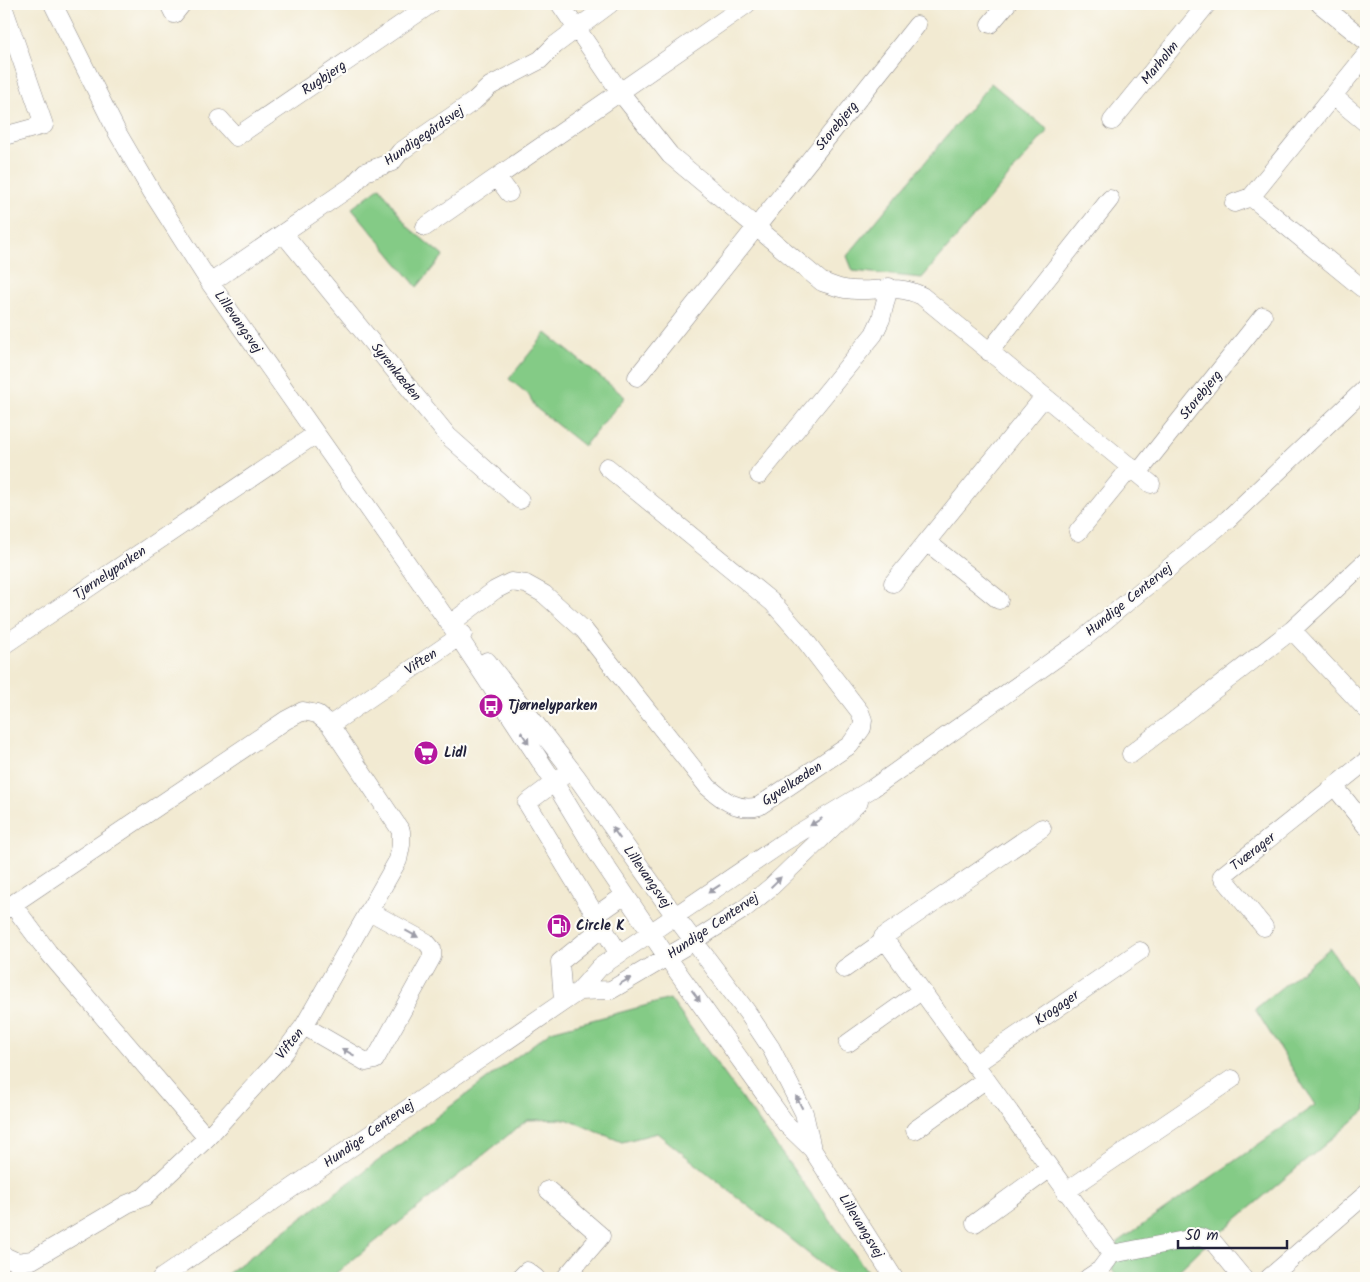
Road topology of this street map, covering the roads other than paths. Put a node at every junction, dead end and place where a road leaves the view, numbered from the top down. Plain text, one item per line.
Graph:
1 (53, 4) edge
2 (431, 4) edge
3 (560, 4) edge
4 (610, 4) edge
5 (747, 4) edge
6 (1007, 4) edge
7 (1207, 4) edge
8 (1320, 4) edge
9 (4, 9) edge
10 (990, 24) dead end
11 (917, 25) dead end
12 (578, 29) junction
13 (1366, 41) edge
14 (10, 48) edge
15 (1366, 55) edge
16 (620, 92) junction
17 (1333, 96) junction
18 (220, 119) dead end
19 (1112, 121) dead end
20 (1366, 124) edge
21 (4, 136) edge
22 (497, 177) junction
23 (509, 193) dead end
24 (1251, 197) junction
25 (1110, 200) dead end
26 (1234, 203) dead end
27 (425, 227) dead end
28 (756, 227) junction
29 (283, 233) junction
30 (210, 282) junction
31 (888, 287) junction
32 (1362, 288) dead end
33 (1263, 316) dead end
34 (989, 352) junction
35 (637, 377) dead end
36 (1366, 388) edge
37 (1044, 397) junction
38 (316, 434) junction
39 (607, 467) dead end
40 (759, 475) dead end
41 (1140, 475) junction
42 (520, 500) dead end
43 (1078, 532) dead end
44 (927, 542) junction
45 (1366, 561) edge
46 (893, 583) dead end
47 (999, 600) dead end
48 (1292, 630) junction
49 (457, 632) junction
50 (4, 645) edge
51 (1366, 709) edge
52 (330, 725) junction
53 (1131, 754) dead end
54 (1366, 761) edge
55 (572, 770) junction
56 (554, 782) junction
57 (1335, 787) junction
58 (873, 788) junction
59 (1366, 826) edge
60 (1042, 828) dead end
61 (625, 896) junction
62 (8, 907) edge
63 (369, 912) junction
64 (675, 916) junction
65 (598, 922) junction
66 (1264, 927) dead end
67 (651, 932) junction
68 (885, 940) junction
69 (694, 941) junction
70 (1140, 951) dead end
71 (619, 954) junction
72 (667, 957) junction
73 (844, 969) dead end
74 (579, 991) junction
75 (921, 991) junction
76 (563, 1000) junction
77 (304, 1026) junction
78 (848, 1043) dead end
79 (974, 1065) junction
80 (985, 1080) junction
81 (1232, 1080) dead end
82 (915, 1130) dead end
83 (207, 1138) junction
84 (812, 1149) junction
85 (1049, 1169) junction
86 (548, 1190) dead end
87 (1065, 1192) junction
88 (1366, 1194) edge
89 (975, 1223) dead end
90 (1112, 1254) junction
91 (4, 1256) edge
92 (161, 1278) edge
93 (520, 1278) edge
94 (536, 1278) edge
95 (565, 1278) edge
96 (894, 1278) edge
97 (1088, 1278) edge
98 (1243, 1278) edge
99 (1269, 1278) edge

1 - 30 street, Lillevangsvej
2 - 18 street, Rugbjerg
3 - 12 street
4 - 12 street, Hundigegårdsvej
5 - 16 street
6 - 10 street
7 - 19 street, Marholm
8 - 13 street
9 - 14 street
11 - 28 street, Storebjerg
12 - 16 street
12 - 29 street, Hundigegårdsvej
14 - 21 street
15 - 17 street
16 - 22 street
16 - 28 street
17 - 20 street
17 - 24 street
22 - 23 street
22 - 27 street
24 - 26 street
24 - 32 street
25 - 34 street
28 - 31 street
28 - 35 street, Storebjerg
29 - 30 street, Hundigegårdsvej
29 - 42 street, Syrenkæden
30 - 38 street, Lillevangsvej
31 - 34 street
31 - 40 street
33 - 41 street, Storebjerg
34 - 37 street
36 - 58 street, Hundige Centervej
37 - 41 street
37 - 44 street
38 - 49 street, Lillevangsvej
38 - 50 street, Tjørnelyparken
39 - 49 street, Gyvelkæden
41 - 43 street, Storebjerg
44 - 46 street
44 - 47 street
45 - 48 street
48 - 51 street
48 - 53 street
49 - 52 street, Viften
49 - 55 street, Lillevangsvej
49 -> 56 street, Lillevangsvej
52 - 62 street, Viften
52 - 63 street, Viften
54 - 57 street, Tværager
55 - 56 street
64 -> 55 street, Lillevangsvej
56 - 61 street, Lillevangsvej
56 - 65 street
57 - 59 street
57 - 66 street, Tværager
58 -> 64 street, Hundige Centervej
69 -> 58 street, Hundige Centervej
60 - 68 street
61 - 65 street
61 - 67 street, Lillevangsvej
62 - 83 street
63 - 77 street, Viften
63 -> 77 street
64 - 67 street, Hundige Centervej
64 - 69 street, Lillevangsvej
65 - 71 street
65 - 76 street
67 - 71 street, Hundige Centervej
67 - 72 street, Lillevangsvej
68 - 73 street
68 - 75 street
69 - 72 street, Hundige Centervej
84 -> 69 street, Lillevangsvej
70 - 79 street, Krogager
71 - 74 street, Hundige Centervej
74 -> 72 street, Hundige Centervej
72 -> 84 street, Lillevangsvej
74 - 76 street, Hundige Centervej
75 - 78 street
75 - 79 street
76 - 92 street, Hundige Centervej
77 - 83 street, Viften
79 - 80 street
80 - 82 street
80 - 85 street
81 - 87 street
83 - 91 street, Viften
84 - 96 street, Lillevangsvej
85 - 87 street
85 - 89 street
86 - 95 street
87 - 90 street
88 - 99 street
90 - 97 street
90 - 98 street
93 - 94 street

